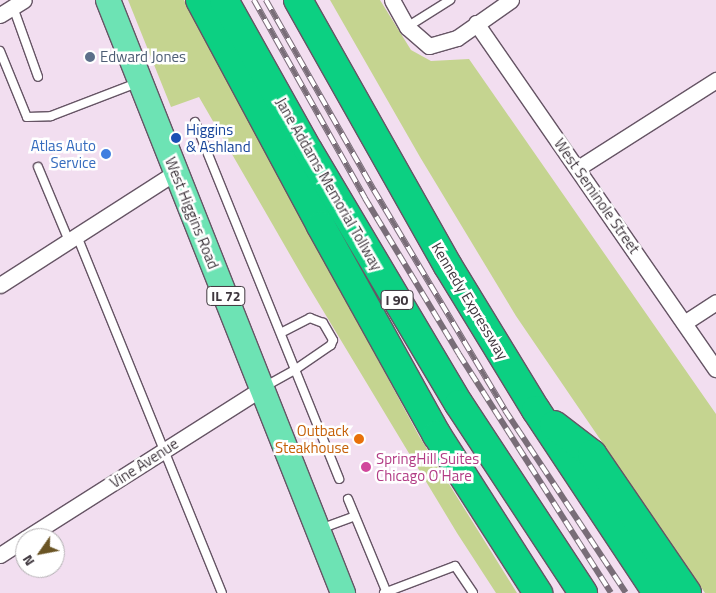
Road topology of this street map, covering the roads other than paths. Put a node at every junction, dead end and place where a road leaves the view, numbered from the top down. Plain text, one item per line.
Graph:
1 (108, 0) edge
2 (200, 0) edge
3 (224, 0) edge
4 (298, 0) edge
5 (392, 0) edge
6 (450, 0) edge
7 (511, 0) edge
8 (12, 7) edge
9 (476, 23) junction
10 (407, 27) junction
11 (0, 51) edge
12 (38, 77) dead end
13 (716, 80) edge
14 (140, 82) junction
15 (195, 122) dead end
16 (38, 167) dead end
17 (578, 168) junction
18 (176, 172) junction
19 (73, 238) junction
20 (0, 285) edge
21 (716, 302) edge
22 (684, 323) junction
23 (283, 332) junction
24 (296, 369) junction
25 (716, 369) edge
26 (262, 388) junction
27 (536, 410) junction
28 (163, 451) junction
29 (339, 479) dead end
30 (348, 499) dead end
31 (354, 516) junction
32 (41, 528) edge
33 (318, 530) junction
34 (15, 544) edge
35 (0, 554) edge
36 (222, 593) edge
37 (343, 593) edge
38 (386, 593) edge
39 (473, 593) edge
40 (538, 593) edge
41 (583, 593) edge
42 (657, 593) edge
43 (687, 593) edge

1 - 14 main road, West Higgins Road / IL 72
2 - 40 highway
3 - 41 highway, Jane Addams Memorial Tollway / I 90
4 - 27 highway, Kennedy Expressway
5 - 10 street
6 - 10 lane
7 - 9 street
8 - 12 lane
9 - 10 street
9 - 17 street, West Seminole Street
11 - 14 lane
13 - 17 street
14 - 18 main road, West Higgins Road / IL 72
15 - 23 lane
16 - 19 lane
17 - 22 street, West Seminole Street
18 - 19 street
18 - 26 main road, West Higgins Road / IL 72
19 - 20 street
19 - 28 lane
21 - 22 street
22 - 25 street, West Seminole Street
23 - 24 lane
23 - 24 lane
24 - 26 lane
24 - 29 lane
26 - 28 street, Vine Avenue
26 - 33 main road, West Higgins Road / IL 72
27 - 42 highway, Kennedy Expressway
27 - 43 highway
28 - 32 street, Vine Avenue
28 - 36 lane
30 - 31 lane
31 - 33 lane
31 - 38 lane
33 - 37 main road, West Higgins Road / IL 72
34 - 35 street, Vine Avenue
38 - 39 lane

